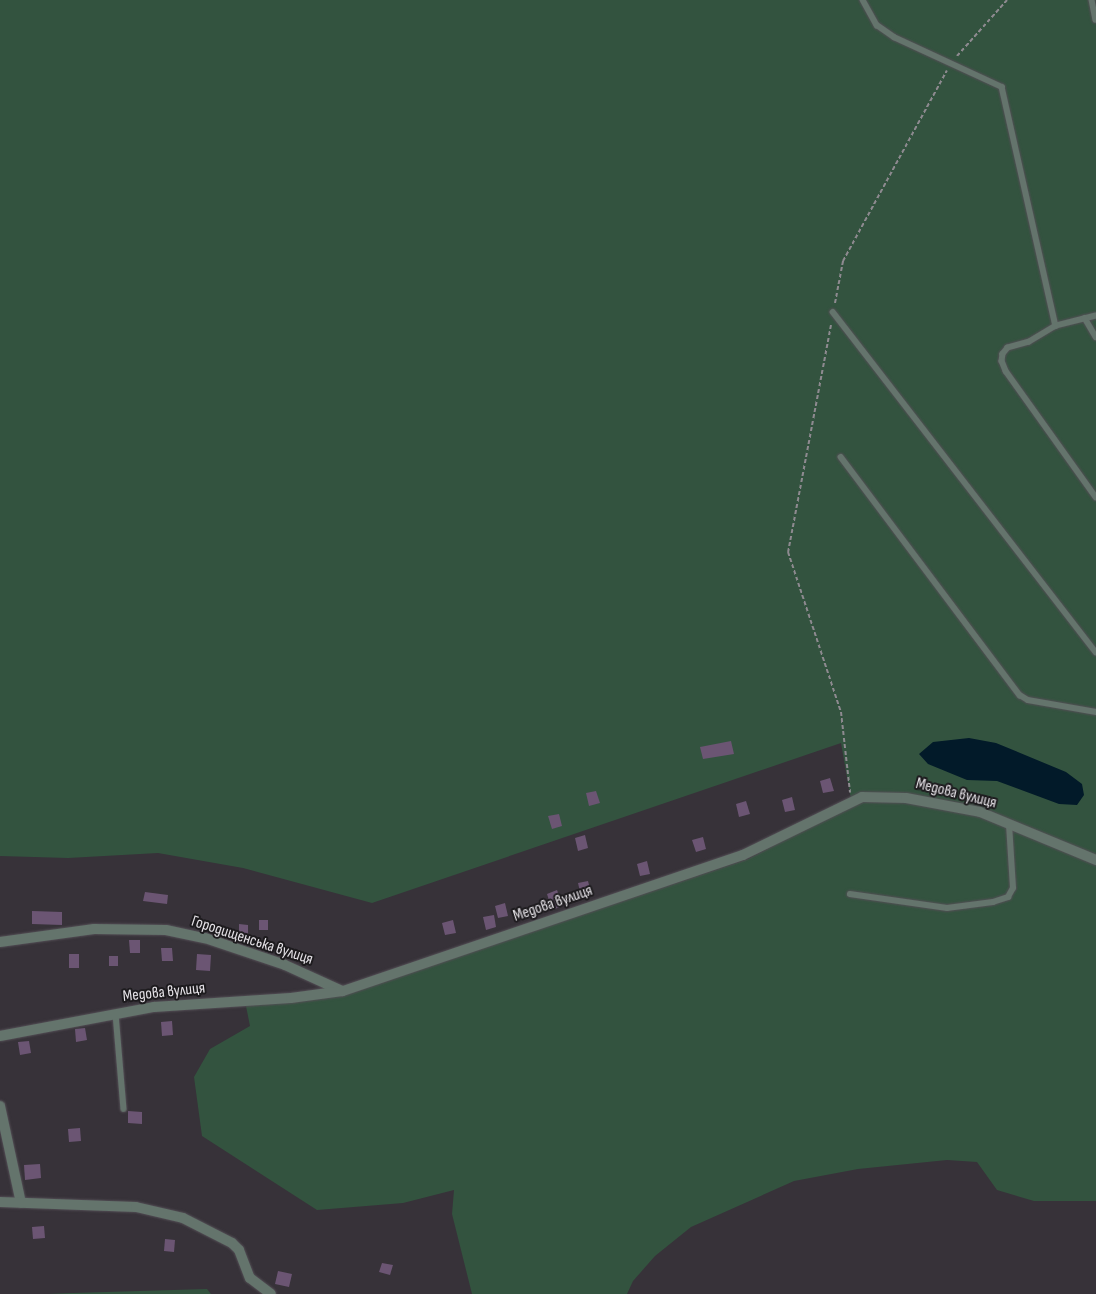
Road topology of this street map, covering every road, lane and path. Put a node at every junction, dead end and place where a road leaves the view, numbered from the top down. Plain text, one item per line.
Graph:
1 (863, 0) edge
2 (1007, 0) edge
3 (1092, 0) edge
4 (1096, 20) edge
5 (950, 63) junction
6 (833, 312) junction
7 (1096, 316) edge
8 (1085, 318) junction
9 (1056, 326) junction
10 (1096, 337) edge
11 (841, 457) dead end
12 (1096, 497) edge
13 (1096, 652) edge
14 (1096, 712) edge
15 (851, 800) junction
16 (1009, 824) junction
17 (1096, 860) edge
18 (850, 894) dead end
19 (0, 942) edge
20 (343, 991) junction
21 (116, 1014) junction
22 (0, 1036) edge
23 (0, 1106) edge
24 (124, 1109) dead end
25 (0, 1202) edge
26 (21, 1203) junction
27 (271, 1294) edge

1 - 5 lane
2 - 5 path
3 - 4 lane
5 - 6 path
5 - 9 lane
6 - 13 lane
6 - 15 path
7 - 8 lane
8 - 9 lane
8 - 10 lane
9 - 12 lane
11 - 14 lane
15 - 16 street, Медова вулиця
15 - 20 street, Медова вулиця
16 - 17 street, Медова вулиця
16 - 18 lane
19 - 20 street, Городищенська вулиця
20 - 21 street, Медова вулиця
21 - 22 street, Медова вулиця
21 - 24 lane
23 - 26 street
25 - 26 street
26 - 27 street

